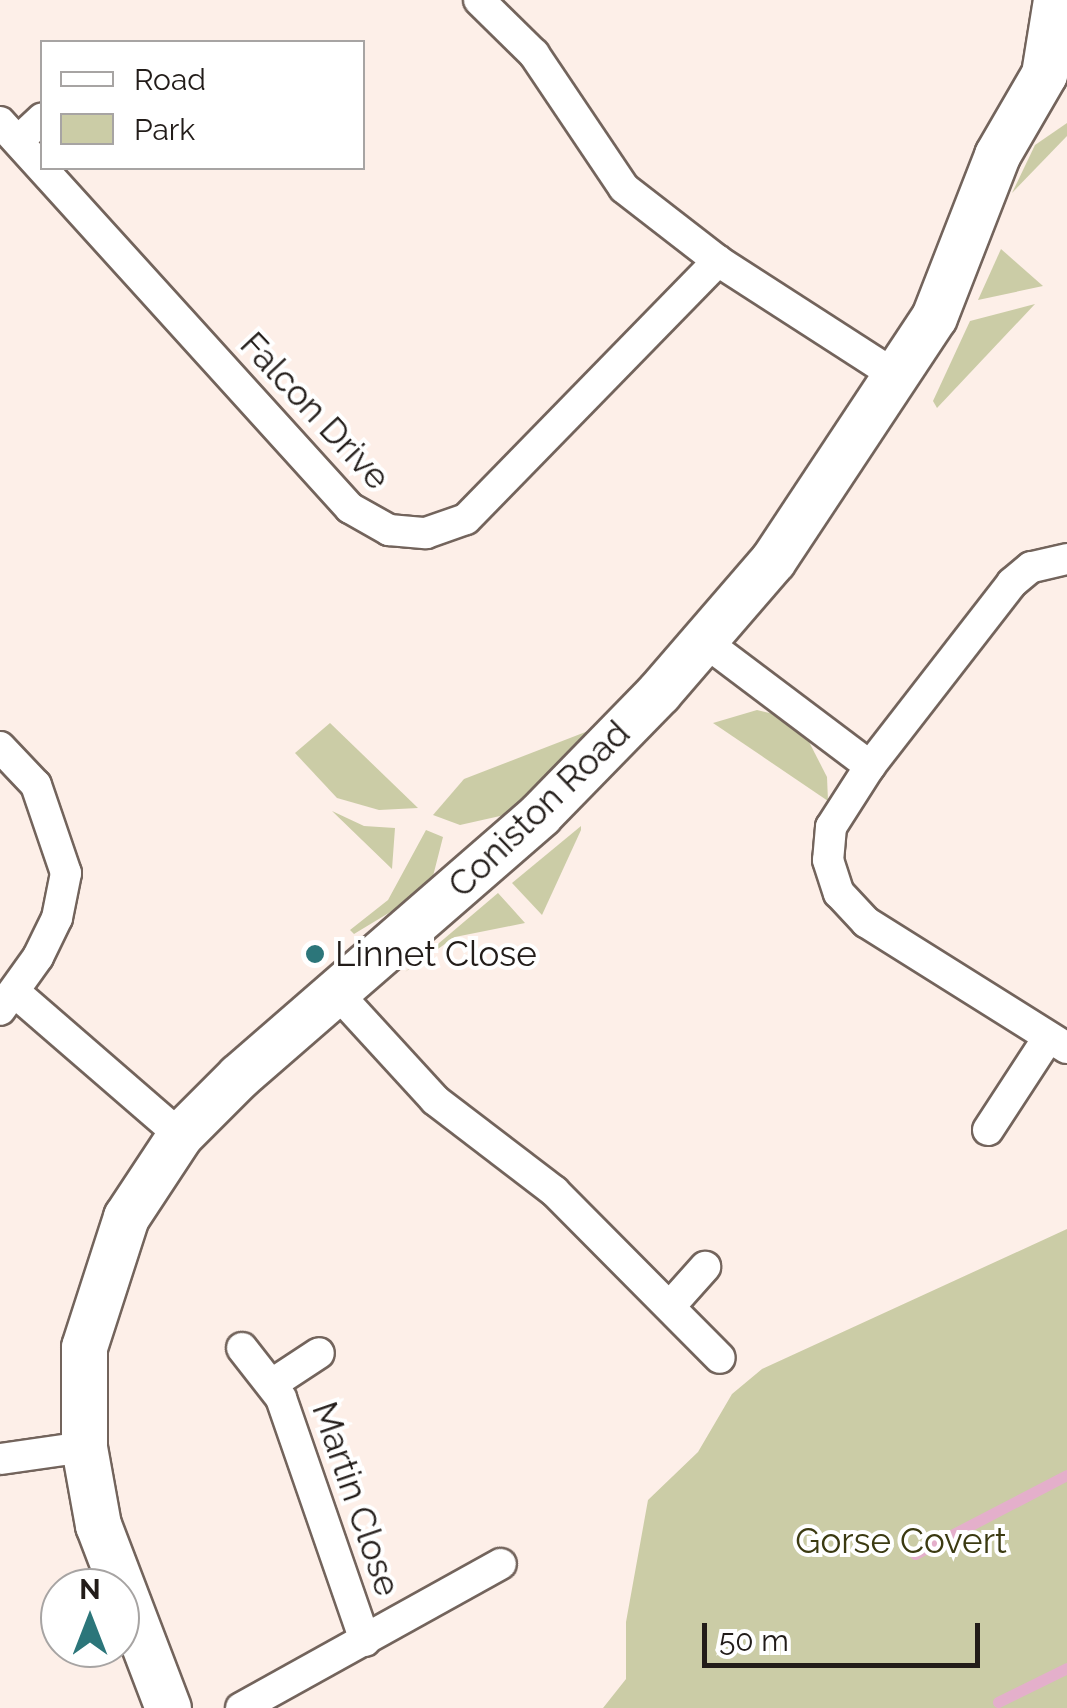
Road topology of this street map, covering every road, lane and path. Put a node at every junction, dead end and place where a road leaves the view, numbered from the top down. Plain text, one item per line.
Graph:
1 (479, 0) edge
2 (1056, 0) edge
3 (1055, 78) edge
4 (40, 120) edge
5 (9, 132) edge
6 (40, 166) edge
7 (43, 170) edge
8 (718, 261) junction
9 (898, 378) junction
10 (1067, 559) edge
11 (704, 641) junction
12 (0, 746) edge
13 (870, 766) junction
14 (338, 994) junction
15 (8, 1002) edge
16 (1057, 1045) edge
17 (988, 1130) dead end
18 (180, 1135) junction
19 (705, 1267) dead end
20 (672, 1304) junction
21 (242, 1348) dead end
22 (319, 1353) dead end
23 (720, 1358) dead end
24 (272, 1384) junction
25 (84, 1447) junction
26 (0, 1459) edge
27 (500, 1564) dead end
28 (365, 1640) junction
29 (168, 1708) edge
30 (240, 1708) edge

1 - 8 street
2 - 3 street, Coniston Road
3 - 9 street, Coniston Road
4 - 5 street, Falcon Drive
5 - 6 street, Falcon Drive
7 - 8 street, Falcon Drive
8 - 9 street
9 - 11 street, Coniston Road
10 - 13 street
11 - 13 street
11 - 14 street, Coniston Road
12 - 15 street
13 - 16 street
14 - 18 street, Coniston Road
14 - 20 street
15 - 18 street
16 - 17 street
18 - 25 street, Coniston Road
19 - 20 street
20 - 23 street
21 - 24 street, Martin Close
22 - 24 street, Martin Close
24 - 28 street, Martin Close
25 - 26 street
25 - 29 street, Coniston Road
27 - 28 street, Martin Close
28 - 30 street, Martin Close

